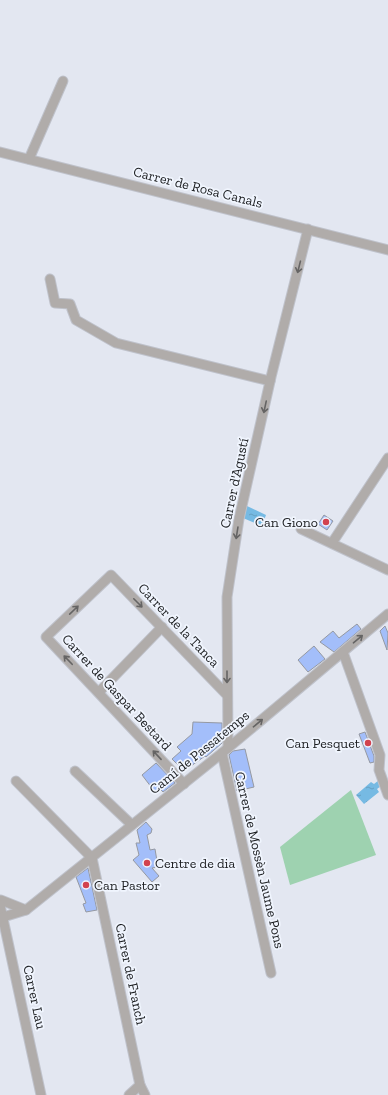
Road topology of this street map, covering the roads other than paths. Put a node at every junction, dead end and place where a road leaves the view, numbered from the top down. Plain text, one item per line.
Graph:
1 (63, 81) dead end
2 (0, 152) edge
3 (29, 159) junction
4 (308, 229) junction
5 (388, 250) edge
6 (50, 279) dead end
7 (270, 381) junction
8 (388, 458) edge
9 (301, 529) dead end
10 (332, 543) junction
11 (388, 570) edge
12 (388, 614) edge
13 (162, 627) junction
14 (46, 637) joint
15 (343, 652) junction
16 (99, 692) junction
17 (227, 695) junction
18 (225, 750) junction
19 (75, 771) dead end
20 (16, 780) dead end
21 (184, 784) junction
22 (388, 795) edge
23 (132, 825) junction
24 (92, 858) junction
25 (0, 901) edge
26 (26, 910) junction
27 (2, 918) edge
28 (271, 973) dead end
29 (140, 1085) junction
30 (41, 1095) edge
31 (129, 1095) edge
32 (145, 1095) edge

1 - 3 street
2 - 3 street, Carrer de Rosa Canals
3 - 4 street, Carrer de Rosa Canals
4 - 5 street, Carrer de Rosa Canals
4 -> 7 street, Carrer d'Agustí
6 - 7 street
7 -> 17 street, Carrer d'Agustí
8 - 10 street
9 - 10 street
10 - 11 street
15 -> 12 street, Camí de Passatemps
14 -> 13 street, Carrer de la Tanca
13 - 16 street
13 - 17 street, Carrer de la Tanca
16 -> 14 street, Carrer de Gaspar Bestard
18 -> 15 street, Camí de Passatemps
15 - 22 street
21 -> 16 street, Carrer de Gaspar Bestard
17 - 18 street, Carrer d'Agustí
18 - 21 street, Camí de Passatemps
18 - 28 street, Carrer de Mossèn Jaume Pons
19 - 23 street
20 - 24 street
21 - 23 street, Camí de Passatemps
23 - 24 street, Camí de Passatemps
24 - 26 street, Camí de Passatemps
24 - 29 street, Carrer de Franch
25 - 26 street
25 - 27 street, Carrer Lau
26 - 27 street, Camí de Passatemps
27 - 30 street, Carrer Lau
29 - 31 street
29 - 32 street, Carrer de Franch

